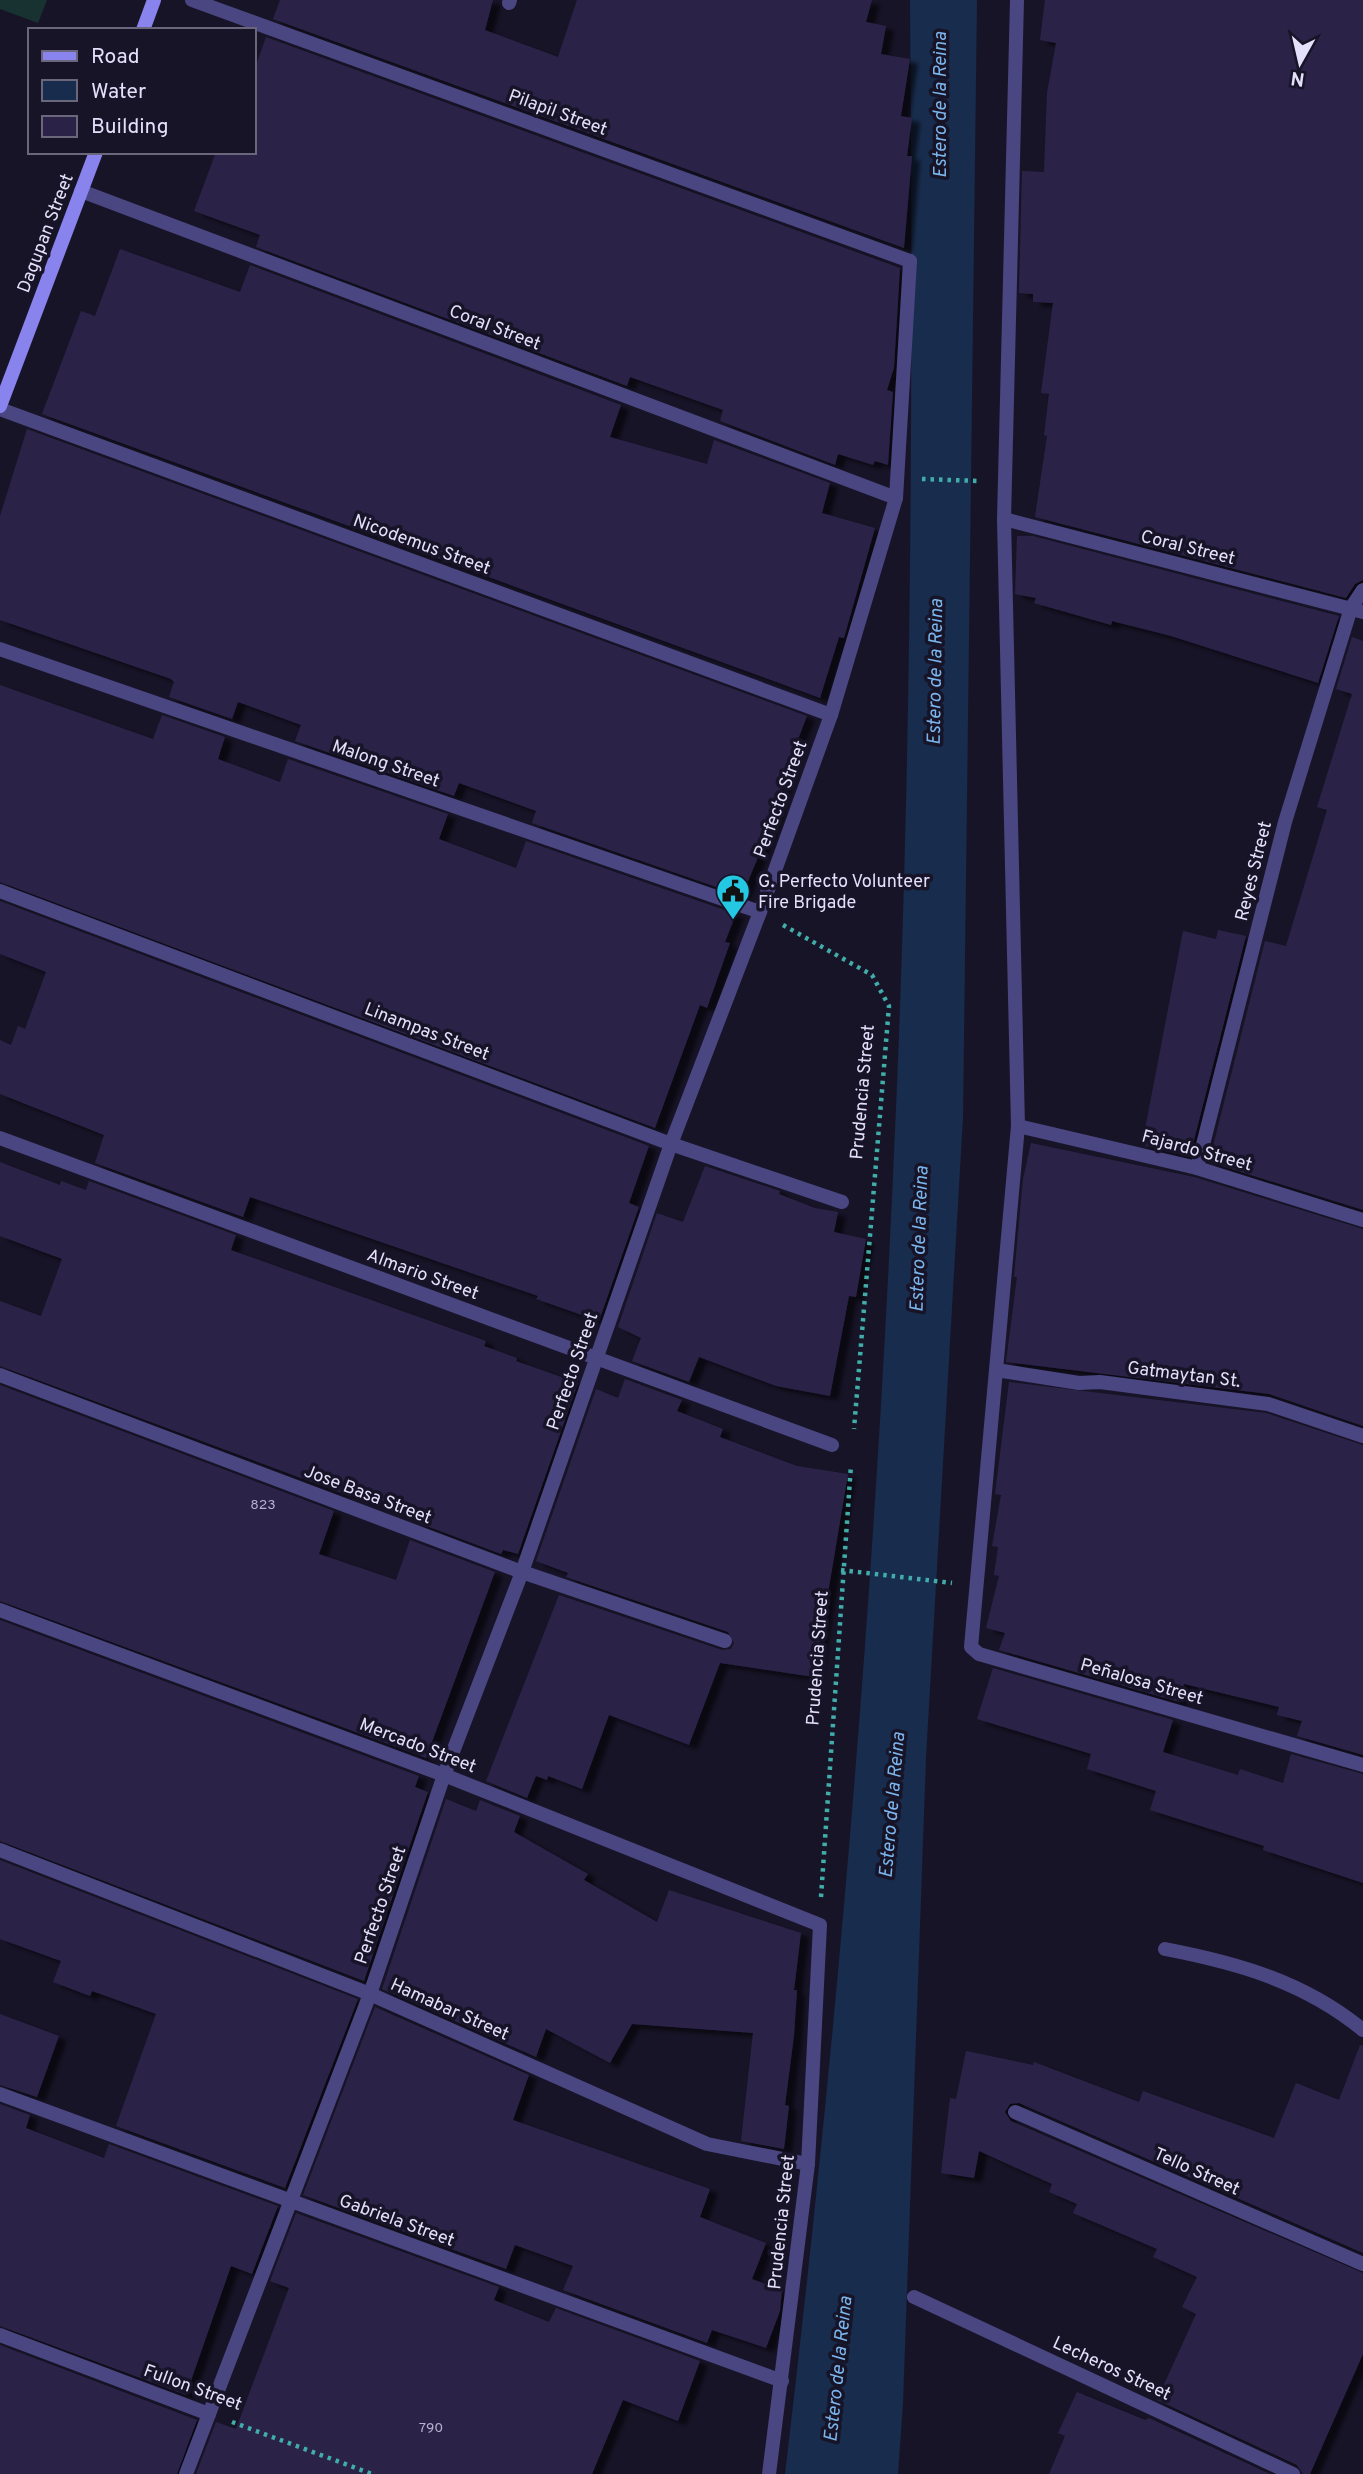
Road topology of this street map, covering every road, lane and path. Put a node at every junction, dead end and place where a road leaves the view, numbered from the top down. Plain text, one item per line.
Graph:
1 (154, 0) edge
2 (192, 0) edge
3 (1017, 0) edge
4 (144, 28) edge
5 (95, 154) edge
6 (81, 191) junction
7 (910, 261) joint
8 (0, 407) edge
9 (909, 479) dead end
10 (991, 481) dead end
11 (896, 498) junction
12 (1004, 519) junction
13 (1363, 590) edge
14 (1357, 610) edge
15 (0, 649) edge
16 (831, 715) junction
17 (0, 891) edge
18 (760, 912) junction
19 (1018, 1126) junction
20 (0, 1138) edge
21 (671, 1144) junction
22 (1197, 1168) junction
23 (842, 1202) dead end
24 (1363, 1220) edge
25 (597, 1360) junction
26 (996, 1370) junction
27 (0, 1375) edge
28 (1363, 1436) edge
29 (853, 1439) dead end
30 (832, 1445) dead end
31 (852, 1452) dead end
32 (841, 1570) junction
33 (522, 1572) junction
34 (959, 1584) dead end
35 (0, 1611) edge
36 (725, 1641) dead end
37 (1363, 1765) edge
38 (444, 1775) junction
39 (0, 1850) edge
40 (820, 1926) junction
41 (1165, 1948) dead end
42 (370, 1994) junction
43 (1363, 2030) edge
44 (0, 2094) edge
45 (1015, 2112) dead end
46 (808, 2164) junction
47 (289, 2201) junction
48 (1363, 2264) edge
49 (914, 2297) dead end
50 (0, 2335) edge
51 (782, 2381) junction
52 (209, 2414) junction
53 (186, 2474) edge
54 (372, 2474) edge
55 (769, 2474) edge
56 (1293, 2474) edge

1 - 4 street
2 - 7 street, Pilapil Street
3 - 12 street
5 - 6 street, Dagupan Street
6 - 8 street, Dagupan Street
6 - 11 street, Coral Street
7 - 11 street, Perfecto Street
8 - 16 street, Nicodemus Street
9 - 10 path
11 - 16 street, Perfecto Street
12 - 14 street, Coral Street
12 - 19 street
13 - 14 street, Reyes Street
14 - 22 street, Reyes Street
15 - 18 street, Malong Street
16 - 18 street, Perfecto Street
17 - 21 street, Linampas Street
18 - 21 street, Perfecto Street
18 - 29 path, Prudencia Street
19 - 22 street, Fajardo Street
19 - 26 street
20 - 25 street, Almario Street
21 - 23 street, Linampas Street
21 - 25 street, Perfecto Street
22 - 24 street, Fajardo Street
25 - 30 street, Almario Street
25 - 33 street, Perfecto Street
26 - 28 street, Gatmaytan St.
26 - 37 street, Peñalosa Street
27 - 33 street, Jose Basa Street
31 - 32 path, Prudencia Street
32 - 34 path
32 - 40 path, Prudencia Street
33 - 36 street, Jose Basa Street
33 - 38 street, Perfecto Street
35 - 38 street, Mercado Street
38 - 40 street, Mercado Street
38 - 42 street, Perfecto Street
39 - 42 street, Hamabar Street
40 - 46 street, Prudencia Street
41 - 43 street
42 - 46 street, Hamabar Street
42 - 47 street, Perfecto Street
44 - 47 street, Gabriela Street
45 - 48 street, Tello Street
46 - 51 street, Prudencia Street
47 - 51 street, Gabriela Street
47 - 52 street, Perfecto Street
49 - 56 street, Lecheros Street
50 - 52 street, Fullon Street
51 - 55 street, Prudencia Street
52 - 53 street, Perfecto Street
52 - 54 path, Fullon Street

